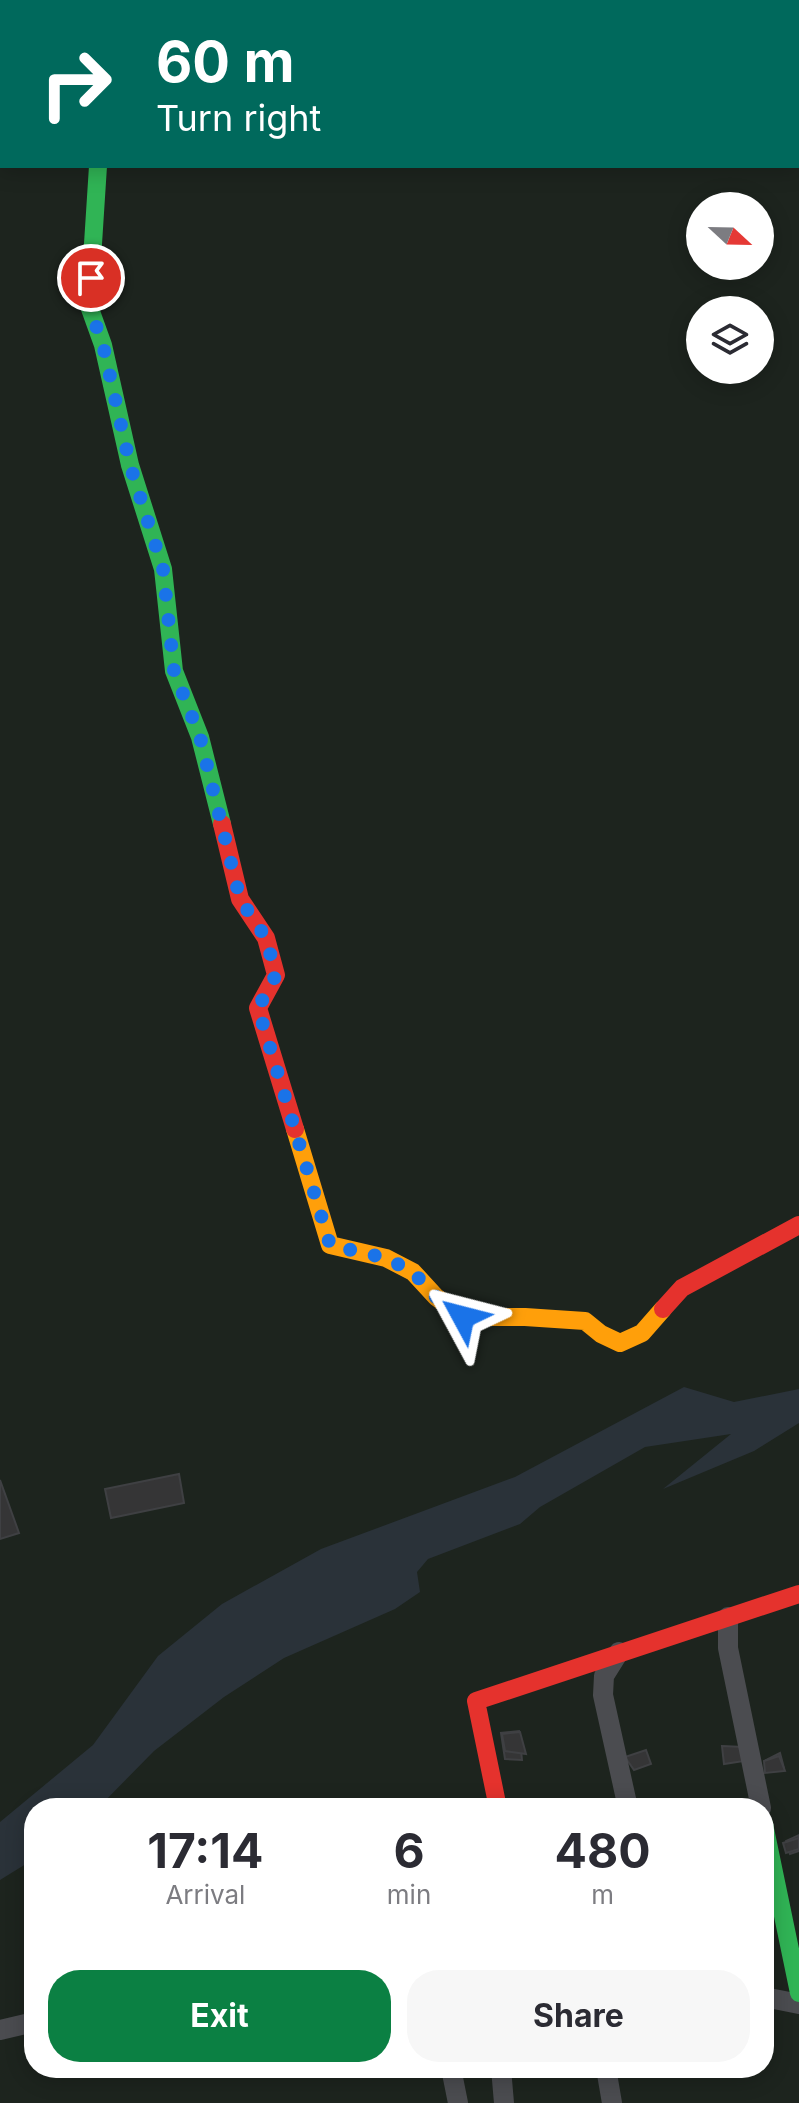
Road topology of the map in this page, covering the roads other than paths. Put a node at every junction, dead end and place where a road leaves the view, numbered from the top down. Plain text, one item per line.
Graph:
1 (98, 168) edge
2 (799, 1225) edge
3 (799, 1594) edge
4 (728, 1617) junction
5 (619, 1652) junction
6 (496, 1798) edge
7 (626, 1798) edge
8 (759, 1798) edge
9 (774, 1872) edge
10 (799, 1993) edge
11 (774, 1999) edge
12 (799, 2004) edge
13 (24, 2024) edge
14 (0, 2030) edge
15 (453, 2078) edge
16 (502, 2078) edge
17 (608, 2078) edge
18 (458, 2103) edge
19 (504, 2103) edge
20 (612, 2103) edge

1 - 2 street
3 - 4 street
4 - 5 street
4 - 8 street
5 - 6 street
5 - 7 street
9 - 10 street
11 - 12 street
13 - 14 street
15 - 18 street
16 - 19 street
17 - 20 street

